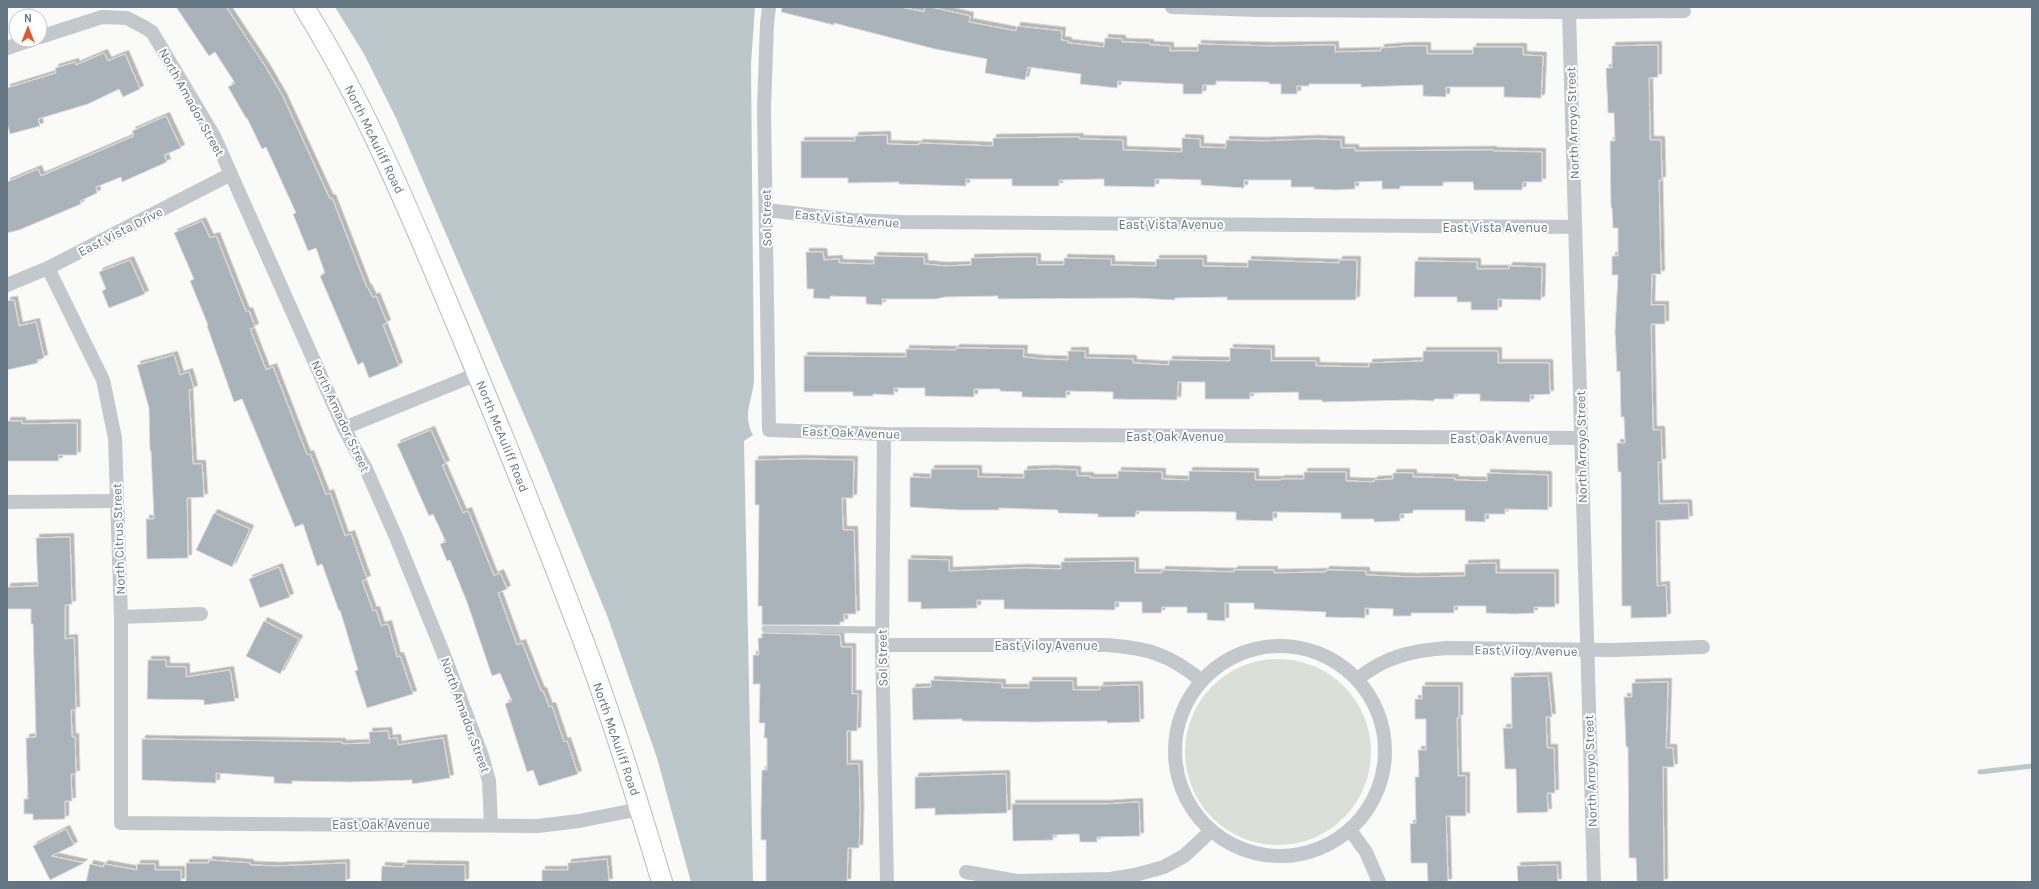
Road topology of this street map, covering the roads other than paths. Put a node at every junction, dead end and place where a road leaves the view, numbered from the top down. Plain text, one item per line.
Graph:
1 (304, 7) edge
2 (769, 7) edge
3 (1172, 7) edge
4 (1684, 11) dead end
5 (1569, 12) junction
6 (48, 34) edge
7 (231, 174) junction
8 (766, 210) junction
9 (1576, 227) junction
10 (48, 268) junction
11 (7, 285) edge
12 (477, 374) junction
13 (344, 428) junction
14 (770, 430) joint
15 (884, 434) junction
16 (1581, 438) junction
17 (116, 501) junction
18 (7, 502) edge
19 (201, 614) dead end
20 (120, 617) junction
21 (765, 630) dead end
22 (882, 630) junction
23 (882, 645) junction
24 (1702, 647) dead end
25 (1587, 650) junction
26 (1357, 679) junction
27 (1201, 680) junction
28 (640, 808) junction
29 (121, 823) joint
30 (491, 825) junction
31 (1350, 830) junction
32 (1211, 831) junction
33 (966, 872) dead end
34 (662, 882) edge
35 (887, 882) edge
36 (1379, 882) edge
37 (1594, 882) edge

1 - 12 street, North McAuliff Road
2 - 8 street, Sol Street
3 - 5 street
4 - 5 street
5 - 9 street, North Arroyo Street
6 - 7 street, North Amador Street
7 - 10 street, East Vista Drive
7 - 13 street, North Amador Street
8 - 9 street, East Vista Avenue
8 - 14 street, Sol Street
9 - 16 street, North Arroyo Street
10 - 11 street, East Vista Drive
10 - 17 street, North Citrus Street
12 - 13 street
12 - 28 street, North McAuliff Road
13 - 30 street, North Amador Street
14 - 15 street, East Oak Avenue
15 - 16 street, East Oak Avenue
15 - 22 street, Sol Street
16 - 25 street, North Arroyo Street
17 - 18 street
17 - 20 street, North Citrus Street
19 - 20 street
20 - 29 street, North Citrus Street
21 - 22 lane
22 - 23 street, Sol Street
23 - 27 street, East Viloy Avenue
23 - 35 street, Sol Street
24 - 25 street, East Viloy Avenue
25 - 26 street, East Viloy Avenue
25 - 37 street, North Arroyo Street
26 - 27 street
26 - 31 street
27 - 32 street
28 - 30 street, East Oak Avenue
28 - 34 street, North McAuliff Road
29 - 30 street, East Oak Avenue
31 - 32 street
31 - 36 street
32 - 33 street

